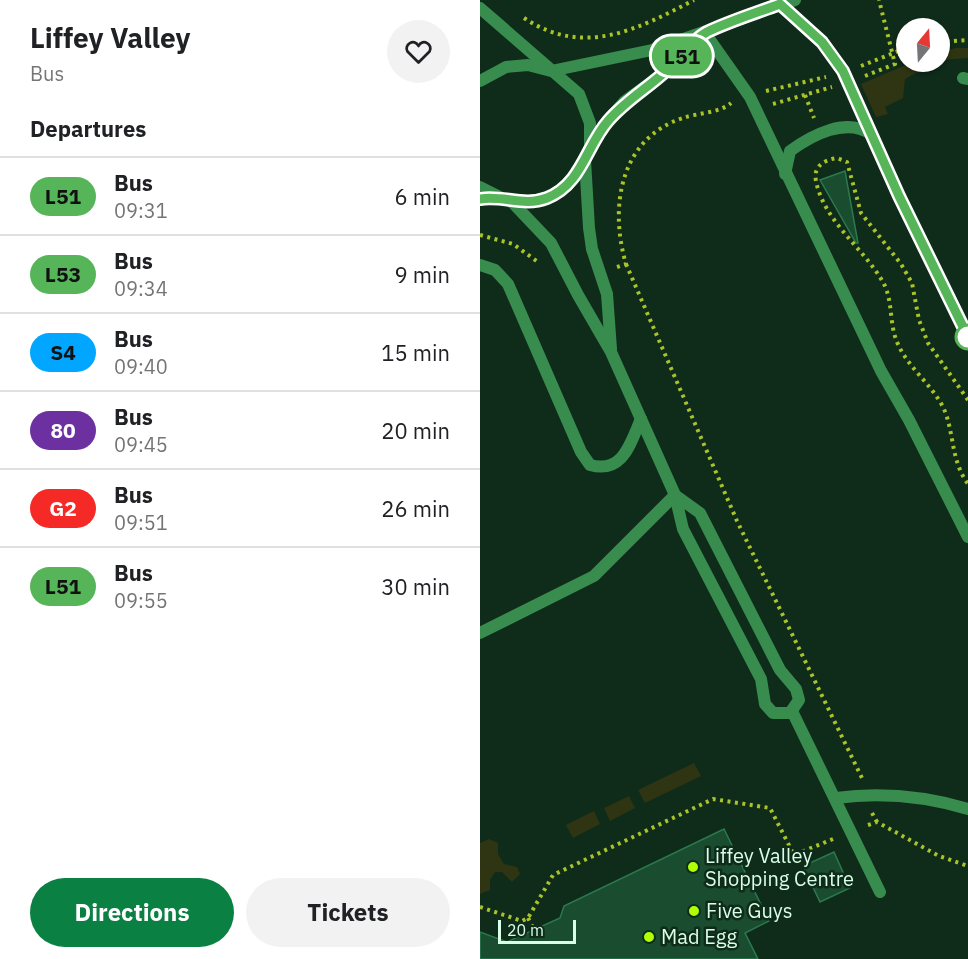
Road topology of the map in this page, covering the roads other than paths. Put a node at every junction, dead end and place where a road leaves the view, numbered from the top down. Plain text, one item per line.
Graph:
1 (795, 0) edge
2 (780, 4) junction
3 (480, 8) edge
4 (705, 33) junction
5 (551, 71) junction
6 (480, 81) edge
7 (871, 134) junction
8 (588, 153) junction
9 (785, 174) junction
10 (480, 187) edge
11 (496, 196) junction
12 (480, 199) edge
13 (510, 200) junction
14 (480, 266) edge
15 (968, 337) edge
16 (611, 352) junction
17 (641, 419) junction
18 (675, 495) junction
19 (968, 537) edge
20 (480, 633) edge
21 (792, 711) junction
22 (836, 798) junction
23 (968, 809) edge
24 (880, 892) dead end

1 - 2 street
2 - 4 street
2 - 7 street
3 - 5 street
4 - 5 street
4 - 8 street
4 - 9 street
5 - 6 street
5 - 8 street
7 - 9 street
7 - 15 street
8 - 13 street
8 - 16 street
9 - 19 street
10 - 11 street
11 - 12 street
11 - 13 street
13 - 16 street
14 - 17 street
16 - 17 street
17 - 18 street
18 - 20 street
18 - 21 street
18 - 21 street
21 - 22 street
22 - 23 street
22 - 24 street

